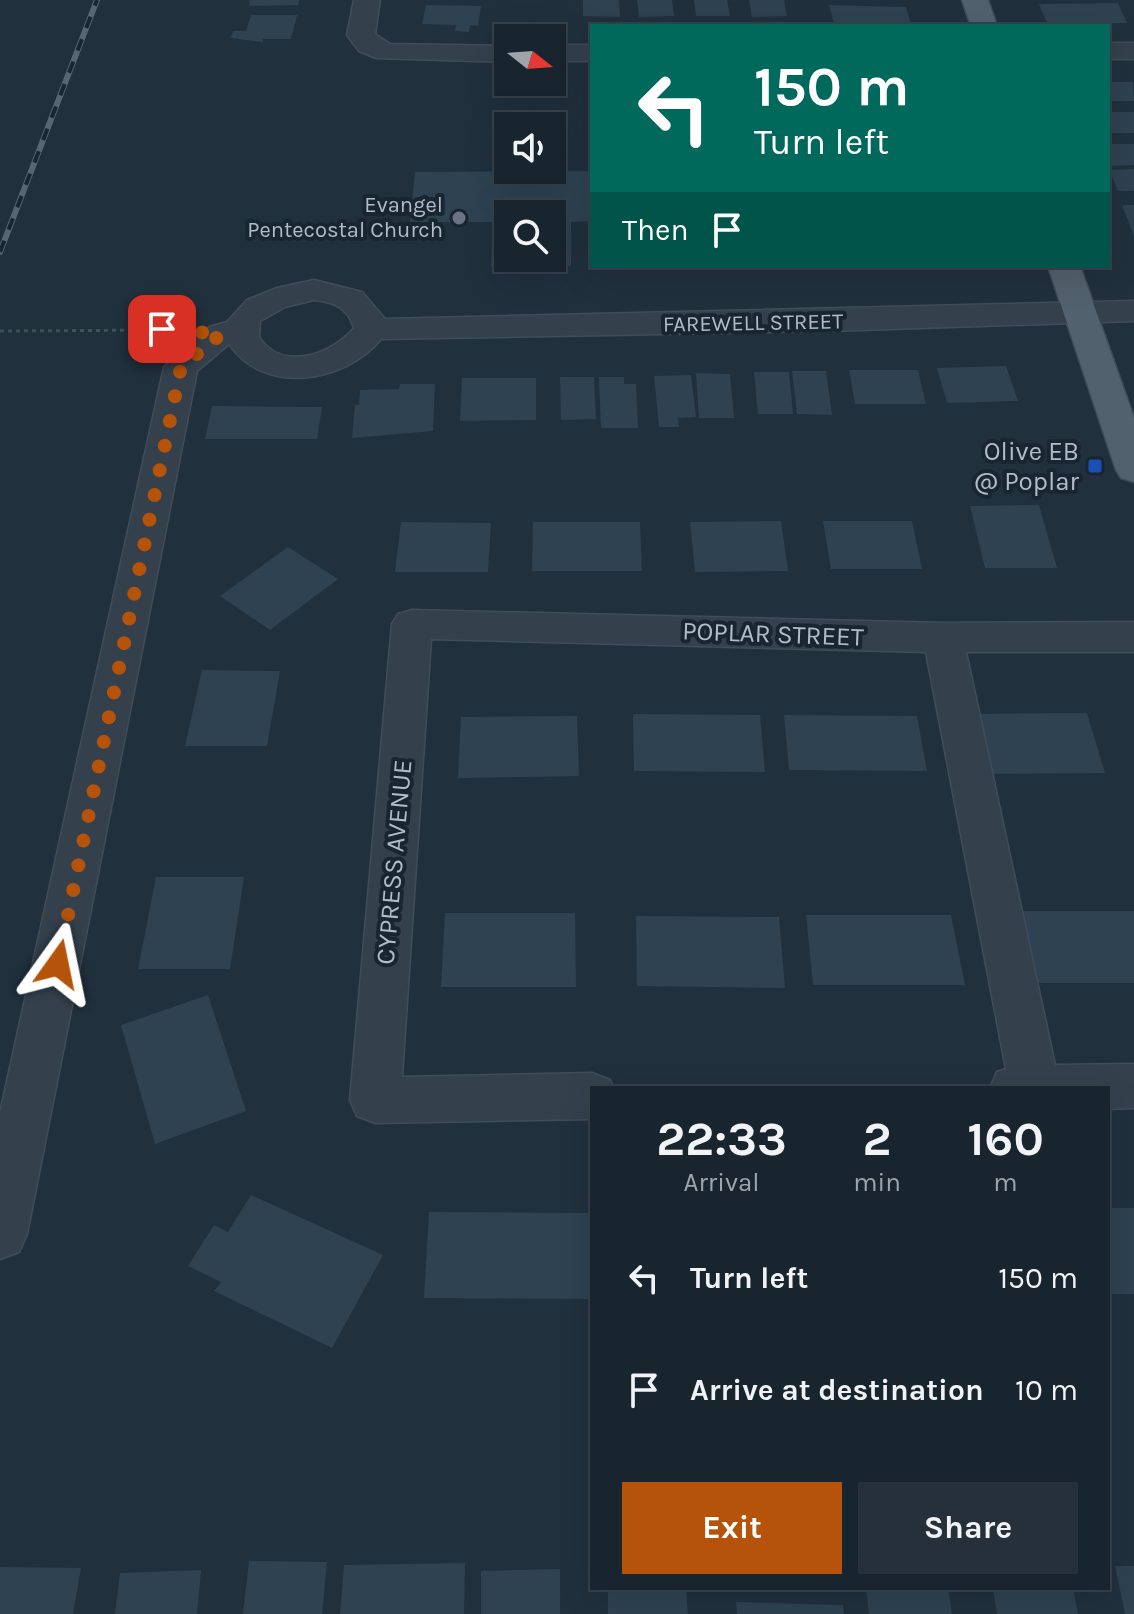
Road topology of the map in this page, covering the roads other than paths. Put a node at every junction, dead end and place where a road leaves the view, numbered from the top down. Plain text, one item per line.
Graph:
1 (367, 0) edge
2 (975, 0) edge
3 (983, 24) edge
4 (1110, 51) edge
5 (1134, 51) edge
6 (566, 53) edge
7 (590, 53) edge
8 (494, 54) edge
9 (1065, 268) edge
10 (1134, 311) edge
11 (1080, 313) junction
12 (371, 329) junction
13 (232, 331) junction
14 (1134, 470) edge
15 (412, 624) joint
16 (1134, 637) edge
17 (943, 638) junction
18 (1035, 1086) edge
19 (1110, 1086) edge
20 (1134, 1086) edge
21 (590, 1096) edge
22 (0, 1234) edge

1 - 8 street
2 - 3 main road
4 - 5 street
6 - 7 street
9 - 11 main road
10 - 11 street, FAREWELL STREET
11 - 12 street, FAREWELL STREET
11 - 14 main road
12 - 13 street
12 - 13 street
13 - 22 street
15 - 17 street, POPLAR STREET
15 - 21 street, CYPRESS AVENUE
16 - 17 street, POPLAR STREET
17 - 18 street
19 - 20 street

